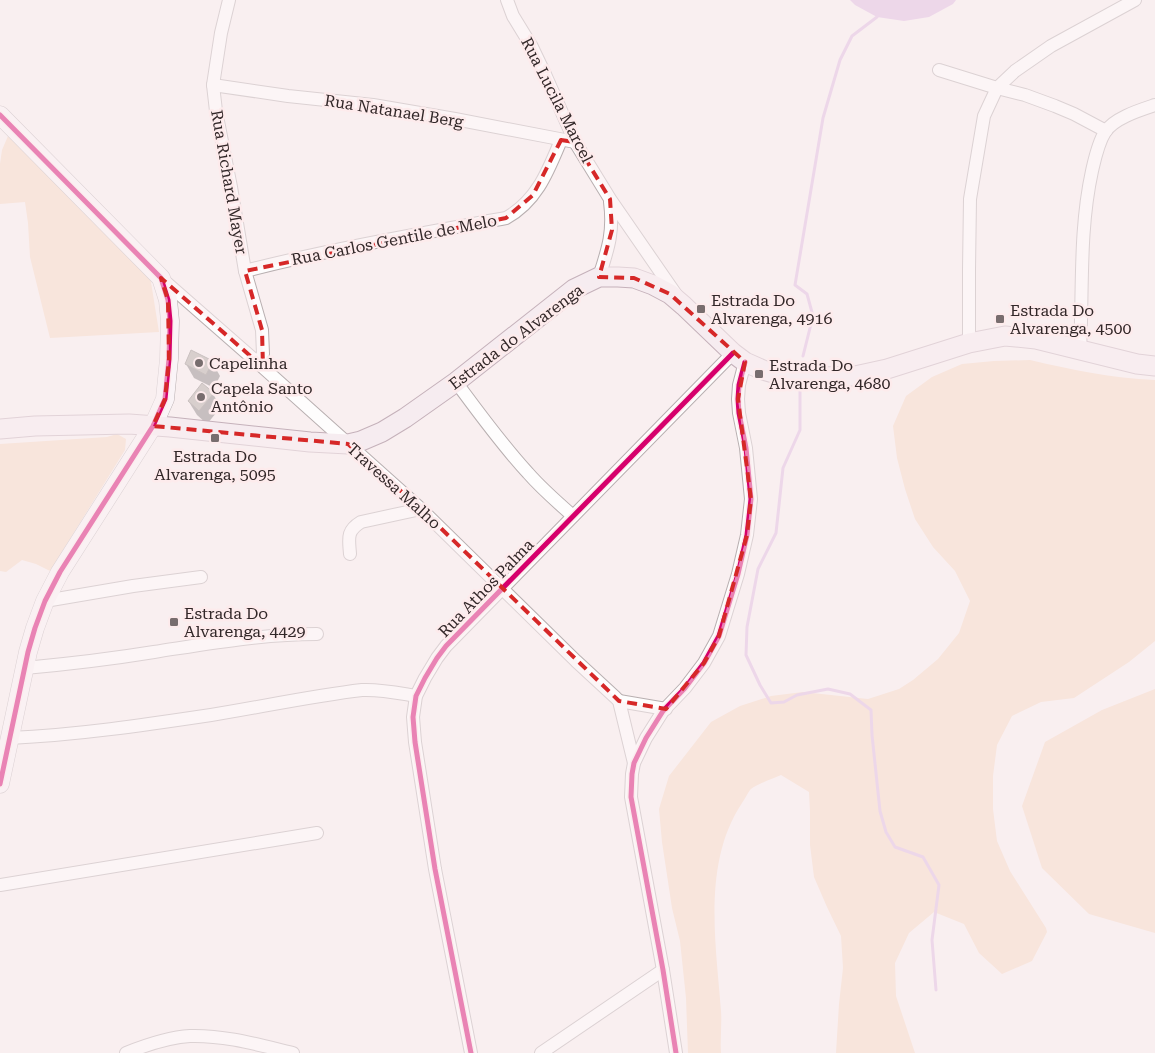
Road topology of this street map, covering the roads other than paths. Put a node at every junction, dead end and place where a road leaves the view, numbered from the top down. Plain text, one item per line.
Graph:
1 (229, 0) edge
2 (506, 0) edge
3 (1135, 0) edge
4 (939, 70) dead end
5 (213, 85) junction
6 (997, 88) junction
7 (1155, 105) edge
8 (0, 115) edge
9 (1106, 131) junction
10 (561, 140) junction
11 (575, 142) junction
12 (610, 199) junction
13 (245, 271) junction
14 (599, 277) junction
15 (161, 278) junction
16 (684, 306) junction
17 (969, 343) junction
18 (1080, 350) junction
19 (739, 358) junction
20 (258, 363) junction
21 (1155, 366) edge
22 (456, 382) junction
23 (153, 426) junction
24 (0, 429) edge
25 (348, 444) junction
26 (421, 508) junction
27 (573, 516) junction
28 (350, 554) dead end
29 (201, 577) dead end
30 (502, 588) junction
31 (46, 601) junction
32 (317, 634) dead end
33 (25, 668) junction
34 (416, 696) junction
35 (619, 701) junction
36 (666, 709) junction
37 (10, 738) junction
38 (634, 762) junction
39 (0, 784) edge
40 (317, 833) dead end
41 (0, 885) edge
42 (663, 970) junction
43 (126, 1053) edge
44 (293, 1053) edge
45 (471, 1053) edge
46 (540, 1053) edge
47 (676, 1053) edge

1 - 5 street, Rua Richard Mayer
2 - 11 street, Rua Lucila Marcel
3 - 6 street
4 - 6 street
5 - 10 street, Rua Natanael Berg
5 - 13 street, Rua Richard Mayer
6 - 9 street
6 - 17 street
7 - 9 street
8 - 15 street
9 - 18 street
10 - 11 street, Rua Natanael Berg
10 - 13 street, Rua Carlos Gentile de Melo
11 - 12 street, Rua Lucila Marcel
12 - 14 street, Rua Lucila Marcel
12 - 16 street, Rua Lucila Marcel
13 - 20 street, Rua Richard Mayer
14 - 16 main road, Estrada do Alvarenga
14 - 22 main road, Estrada do Alvarenga
15 - 20 street, Travessa Malho
15 - 23 street
16 - 19 main road, Estrada do Alvarenga
17 - 18 main road, Estrada do Alvarenga
17 - 19 main road, Estrada do Alvarenga
18 - 21 main road, Estrada do Alvarenga
19 - 27 street, Rua Athos Palma
19 - 36 street
20 - 25 street, Travessa Malho
22 - 25 main road, Estrada do Alvarenga
22 - 27 street
23 - 24 main road, Estrada do Alvarenga
23 - 25 main road, Estrada do Alvarenga
23 - 31 street
25 - 26 street, Travessa Malho
26 - 28 street
26 - 30 street, Travessa Malho
27 - 30 street, Rua Athos Palma
29 - 31 street
30 - 34 street, Rua Athos Palma
30 - 35 street, Travessa Malho
31 - 33 street
32 - 33 street
33 - 37 street
34 - 37 street
34 - 45 street, Rua Athos Palma
35 - 36 street
35 - 38 street
36 - 38 street
37 - 39 street
38 - 42 street
40 - 41 street
42 - 46 street
42 - 47 street
43 - 44 street

